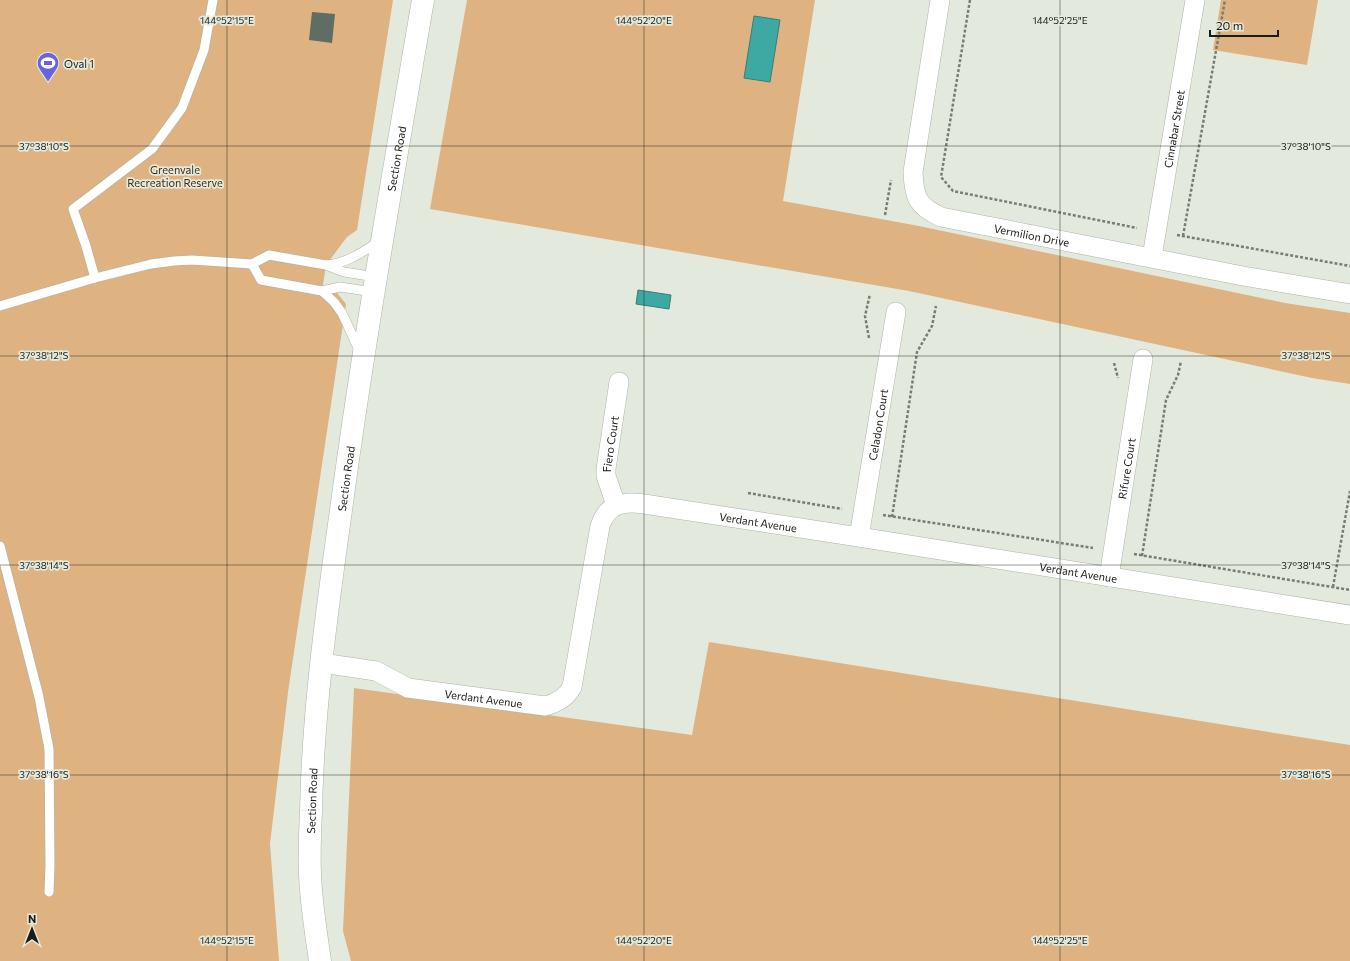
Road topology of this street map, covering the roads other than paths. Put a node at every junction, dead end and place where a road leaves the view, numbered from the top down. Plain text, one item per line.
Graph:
1 (213, 0) edge
2 (423, 0) edge
3 (940, 0) edge
4 (1195, 0) edge
5 (382, 239) junction
6 (1152, 257) junction
7 (252, 264) junction
8 (326, 265) junction
9 (95, 278) junction
10 (375, 284) junction
11 (322, 291) junction
12 (1350, 294) edge
13 (0, 306) edge
14 (896, 312) dead end
15 (1143, 359) dead end
16 (364, 360) junction
17 (619, 382) dead end
18 (616, 505) junction
19 (860, 536) junction
20 (0, 546) edge
21 (1108, 577) junction
22 (1350, 615) edge
23 (322, 662) junction
24 (49, 892) dead end
25 (320, 961) edge

1 - 9 lane
2 - 5 street, Section Road
3 - 6 street, Vermilion Drive
4 - 6 street, Cinnabar Street
5 - 8 lane
5 - 10 street, Section Road
6 - 12 street, Vermilion Drive
7 - 8 lane
7 - 9 lane
7 - 11 lane
8 - 10 lane
9 - 13 lane
10 - 11 lane
10 - 16 street, Section Road
11 - 16 lane
14 - 19 street, Celadon Court
15 - 21 street, Rifure Court
16 - 23 street, Section Road
17 - 18 street, Fiero Court
18 - 19 street, Verdant Avenue
18 - 23 street, Verdant Avenue
19 - 21 street, Verdant Avenue
20 - 24 lane
21 - 22 street, Verdant Avenue
23 - 25 street, Section Road

